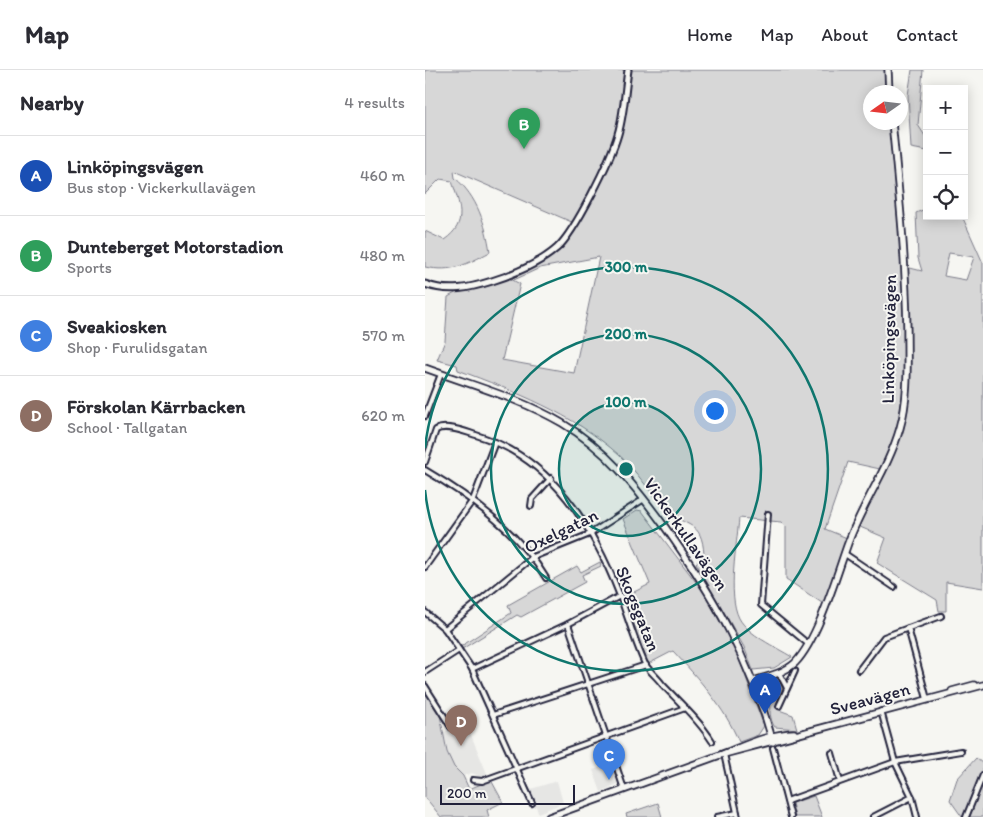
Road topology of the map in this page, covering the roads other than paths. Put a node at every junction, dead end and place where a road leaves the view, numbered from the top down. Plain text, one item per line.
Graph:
1 (628, 70) edge
2 (888, 70) edge
3 (889, 85) edge
4 (893, 130) edge
5 (425, 284) edge
6 (425, 368) edge
7 (441, 374) junction
8 (425, 416) edge
9 (495, 442) junction
10 (425, 462) edge
11 (425, 470) edge
12 (551, 478) junction
13 (644, 499) junction
14 (473, 500) junction
15 (531, 506) dead end
16 (768, 514) dead end
17 (590, 534) junction
18 (845, 554) junction
19 (533, 557) junction
20 (425, 567) edge
21 (546, 578) dead end
22 (894, 587) dead end
23 (619, 596) junction
24 (425, 612) edge
25 (941, 616) dead end
26 (568, 624) junction
27 (445, 628) junction
28 (908, 628) junction
29 (807, 643) junction
30 (459, 650) junction
31 (646, 665) junction
32 (472, 669) junction
33 (859, 670) dead end
34 (795, 671) dead end
35 (425, 672) edge
36 (779, 673) junction
37 (753, 681) junction
38 (589, 683) junction
39 (983, 685) edge
40 (425, 686) edge
41 (787, 689) junction
42 (927, 699) junction
43 (779, 706) dead end
44 (685, 708) junction
45 (881, 711) junction
46 (493, 715) junction
47 (451, 727) dead end
48 (607, 736) junction
49 (712, 741) dead end
50 (773, 742) junction
51 (961, 751) dead end
52 (832, 753) dead end
53 (724, 754) junction
54 (895, 762) junction
55 (517, 768) junction
56 (983, 775) edge
57 (473, 780) dead end
58 (841, 781) junction
59 (624, 789) junction
60 (912, 797) junction
61 (787, 801) junction
62 (532, 803) dead end
63 (738, 815) edge
64 (549, 817) edge
65 (717, 817) edge
66 (791, 817) edge
67 (873, 817) edge
68 (917, 817) edge
69 (966, 817) edge

1 - 5 street
2 - 3 main road
4 - 18 main road, Linköpingsvägen
6 - 7 main road, Vickerkullavägen
7 - 8 street
7 - 13 main road, Vickerkullavägen
9 - 10 street, Skogsgatan
9 - 12 street, Skogsgatan
9 - 14 street
11 - 14 street
12 - 15 street
12 - 17 street, Skogsgatan
13 - 17 street, Oxelgatan
13 - 37 main road, Vickerkullavägen
14 - 19 street
14 - 20 street
16 - 29 street
17 - 19 street, Oxelgatan
17 - 23 street, Skogsgatan
18 - 22 street
18 - 29 main road, Linköpingsvägen
19 - 21 street
19 - 27 street, Oxelgatan
23 - 26 street
23 - 31 street, Skogsgatan
24 - 27 street
25 - 28 street
26 - 32 street
26 - 38 street
27 - 30 street
28 - 33 street
28 - 42 street
29 - 36 main road, Linköpingsvägen
30 - 32 street
30 - 35 street
31 - 38 street
31 - 44 street, Skogsgatan
32 - 46 street
34 - 41 street
36 - 37 main road, Linköpingsvägen
36 - 41 street
37 - 50 main road, Vickerkullavägen
38 - 46 street
38 - 48 street
39 - 42 main road, Sveavägen
40 - 47 street
41 - 43 street
42 - 45 main road, Sveavägen
44 - 48 street
44 - 49 street, Skogsgatan
45 - 50 main road, Sveavägen
45 - 54 street
46 - 55 street
48 - 55 street
48 - 59 street
50 - 53 main road, Sveavägen
50 - 61 street
51 - 54 street
52 - 58 street
53 - 59 main road, Sveavägen
53 - 63 street
54 - 58 street
54 - 60 street
55 - 57 street
55 - 62 street
56 - 69 street
58 - 61 street
59 - 64 main road, Sveavägen
60 - 67 street
60 - 68 street
61 - 66 street
63 - 65 street

